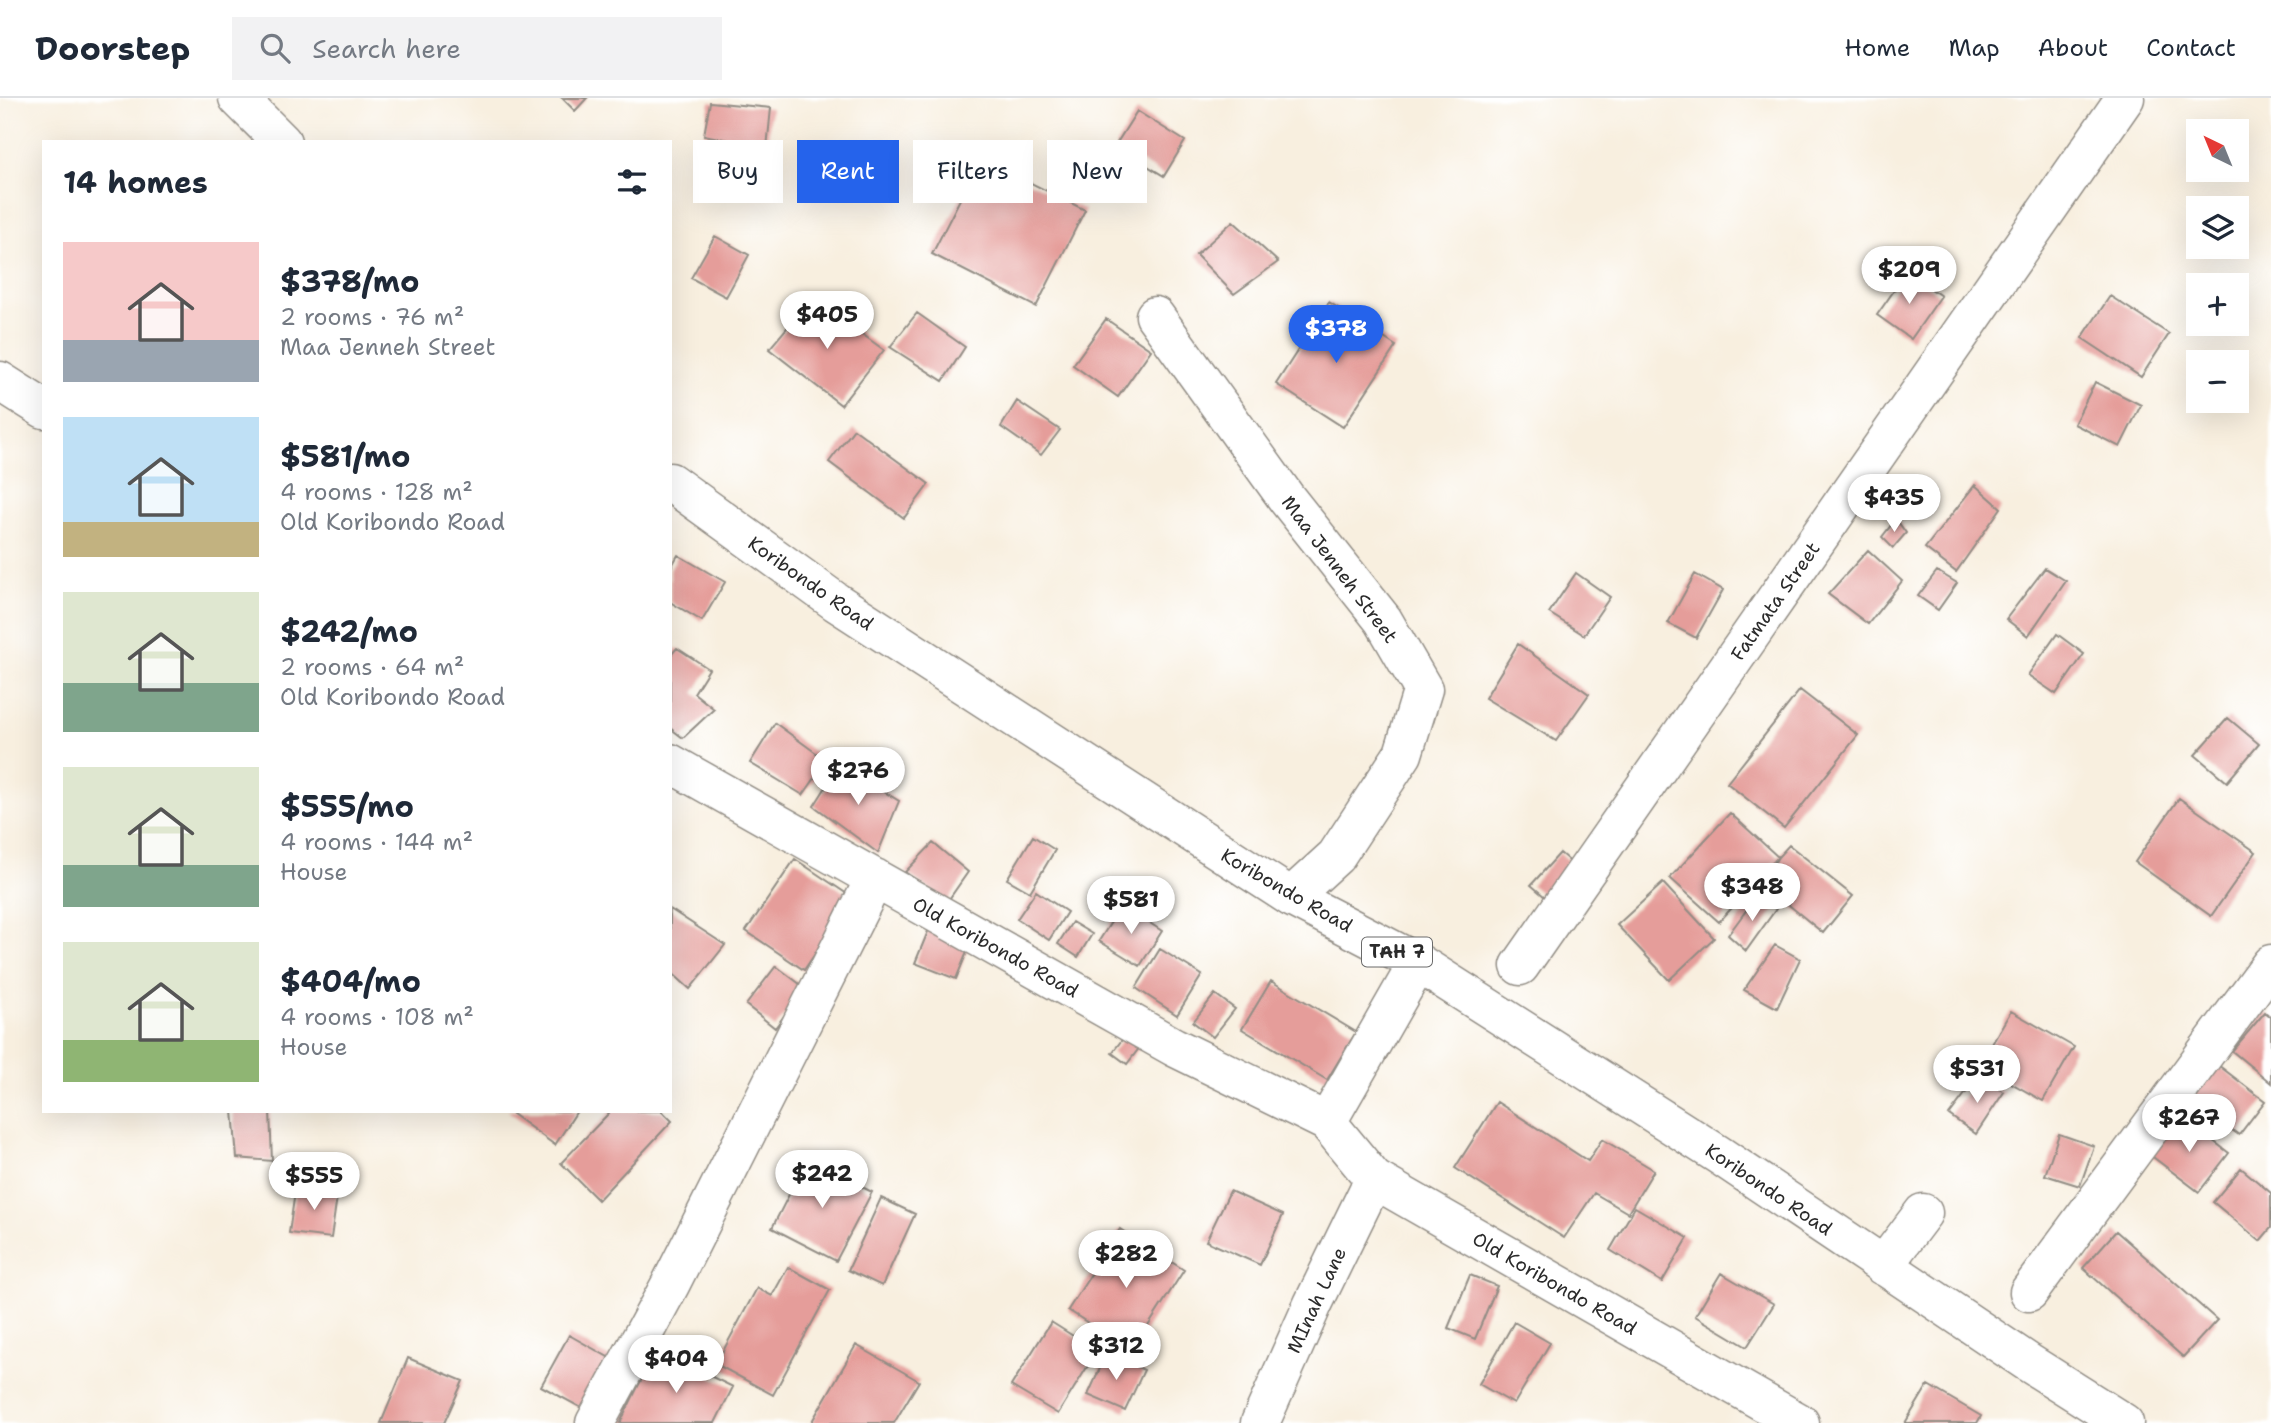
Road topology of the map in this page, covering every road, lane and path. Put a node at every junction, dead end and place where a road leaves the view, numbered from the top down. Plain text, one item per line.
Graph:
1 (238, 98) edge
2 (2125, 98) edge
3 (280, 140) edge
4 (1156, 316) dead end
5 (0, 381) edge
6 (42, 408) edge
7 (672, 483) edge
8 (672, 764) edge
9 (875, 878) junction
10 (1291, 897) junction
11 (1418, 963) junction
12 (2271, 964) edge
13 (1520, 966) dead end
14 (1327, 1122) junction
15 (1374, 1179) junction
16 (1923, 1213) dead end
17 (1883, 1266) junction
18 (2029, 1292) dead end
19 (595, 1423) edge
20 (1260, 1423) edge
21 (1800, 1423) edge
22 (2124, 1423) edge

1 - 3 main road
2 - 13 main road, Fatmata Street
4 - 10 main road, Maa Jenneh Street
5 - 6 main road
7 - 10 main road, Koribondo Road / TAH 7
8 - 9 main road, Old Koribondo Road
9 - 14 main road, Old Koribondo Road
9 - 19 main road
10 - 11 main road, Koribondo Road / TAH 7
11 - 14 main road
11 - 17 main road, Koribondo Road / TAH 7
12 - 18 main road
14 - 15 main road, Old Koribondo Road
15 - 20 main road, MInah Lane
15 - 21 main road, Old Koribondo Road
16 - 17 main road
17 - 22 main road, Koribondo Road / TAH 7

